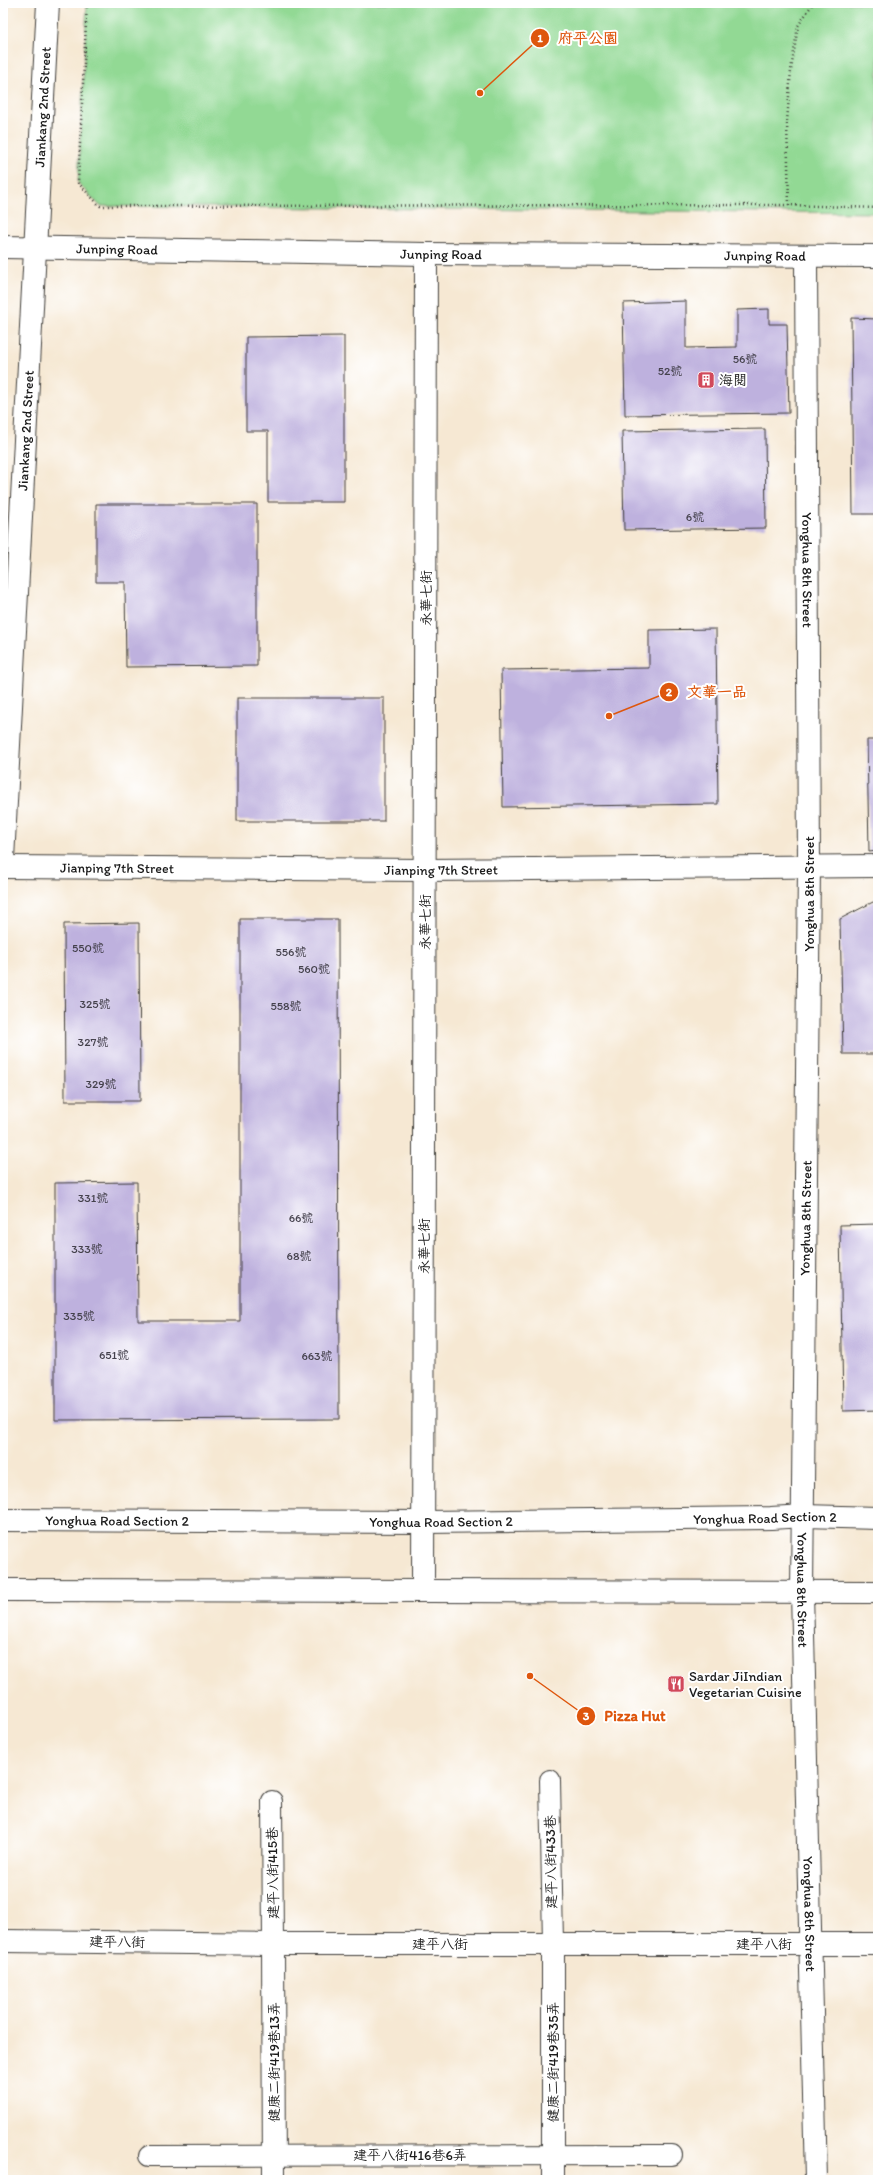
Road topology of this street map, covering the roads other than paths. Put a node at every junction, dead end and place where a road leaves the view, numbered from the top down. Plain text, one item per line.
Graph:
1 (48, 3) edge
2 (3, 247) edge
3 (36, 247) junction
4 (426, 254) junction
5 (806, 256) junction
6 (878, 256) edge
7 (3, 859) edge
8 (809, 866) junction
9 (878, 866) edge
10 (3, 867) edge
11 (425, 870) junction
12 (804, 1516) junction
13 (878, 1518) edge
14 (3, 1520) edge
15 (424, 1522) junction
16 (3, 1590) edge
17 (423, 1591) junction
18 (802, 1592) junction
19 (878, 1592) edge
20 (550, 1780) dead end
21 (272, 1801) dead end
22 (3, 1941) edge
23 (273, 1944) junction
24 (553, 1944) junction
25 (812, 1944) junction
26 (878, 1944) edge
27 (553, 2155) junction
28 (672, 2155) dead end
29 (149, 2156) dead end
30 (274, 2156) junction
31 (274, 2180) edge
32 (553, 2180) edge
33 (816, 2180) edge

1 - 3 street, Jiankang 2nd Street
2 - 3 street, Junping Road
3 - 4 street, Junping Road
3 - 7 street, Jiankang 2nd Street
4 - 5 street, Junping Road
4 - 11 street, 永華七街
5 - 6 street, Junping Road
5 - 8 street, Yonghua 8th Street
8 - 9 street, Jianping 7th Street
8 - 11 street, Jianping 7th Street
8 - 12 street, Yonghua 8th Street
10 - 11 street, Jianping 7th Street
11 - 15 street, 永華七街
12 - 13 street, Yonghua Road Section 2
12 - 15 street, Yonghua Road Section 2
12 - 18 street, Yonghua 8th Street
14 - 15 street, Yonghua Road Section 2
15 - 17 street, 永華七街
16 - 17 street
17 - 18 street
18 - 19 street
18 - 25 street, Yonghua 8th Street
20 - 24 lane, 建平八街433巷
21 - 23 lane, 建平八街415巷
22 - 23 street, 建平八街
23 - 24 street, 建平八街
23 - 30 street, 健康二街419巷13弄
24 - 25 street, 建平八街
24 - 27 street, 健康二街419巷35弄
25 - 26 street, 建平八街
25 - 33 street, Yonghua 8th Street
27 - 28 lane, 建平八街416巷6弄
27 - 30 lane, 建平八街416巷6弄
27 - 32 street, 健康二街419巷35弄
29 - 30 lane, 建平八街416巷6弄
30 - 31 street, 健康二街419巷13弄

